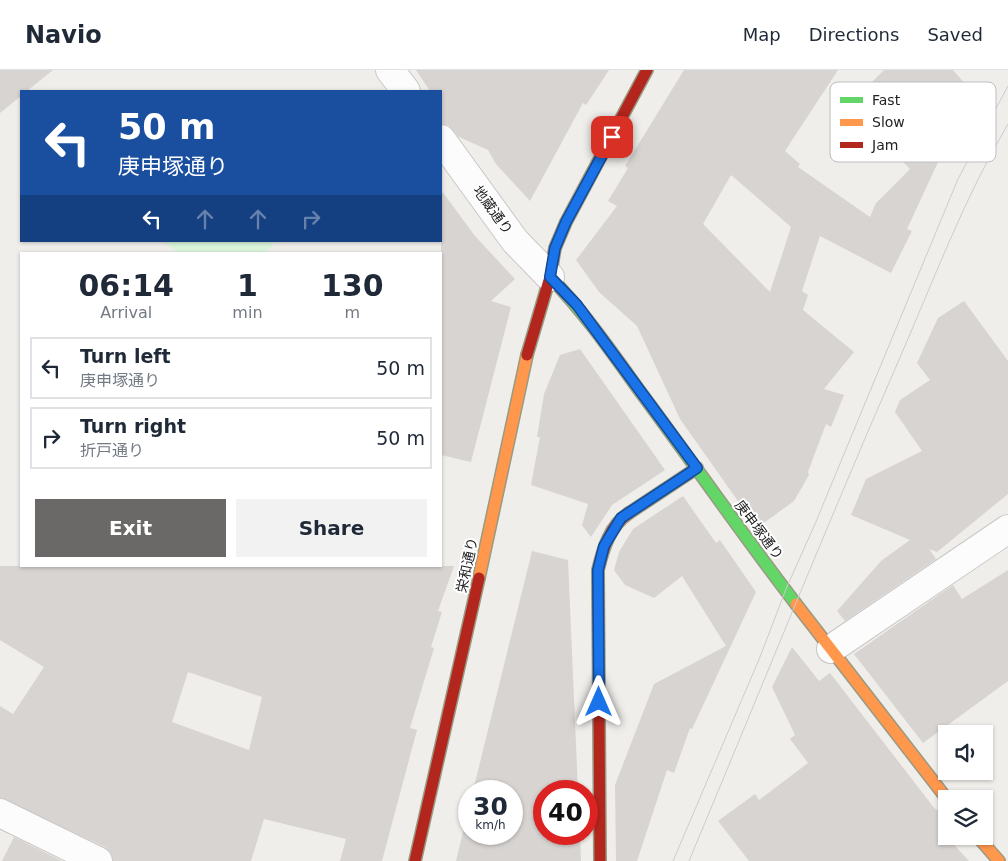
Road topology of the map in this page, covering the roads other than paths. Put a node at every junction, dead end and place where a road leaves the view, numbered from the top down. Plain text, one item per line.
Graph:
1 (390, 70) edge
2 (647, 70) edge
3 (405, 90) edge
4 (442, 140) edge
5 (550, 277) junction
6 (697, 468) junction
7 (1008, 529) edge
8 (832, 649) junction
9 (940, 790) edge
10 (0, 813) edge
11 (985, 845) edge
12 (98, 861) edge
13 (415, 861) edge
14 (600, 861) edge
15 (999, 861) edge

1 - 3 street
2 - 5 street, 栄和通り
4 - 5 street, 地蔵通り
5 - 6 street, 庚申塚通り
5 - 13 street, 栄和通り
6 - 8 street, 庚申塚通り
6 - 14 street
7 - 8 street
8 - 9 street, 庚申塚通り
10 - 12 street
11 - 15 street

